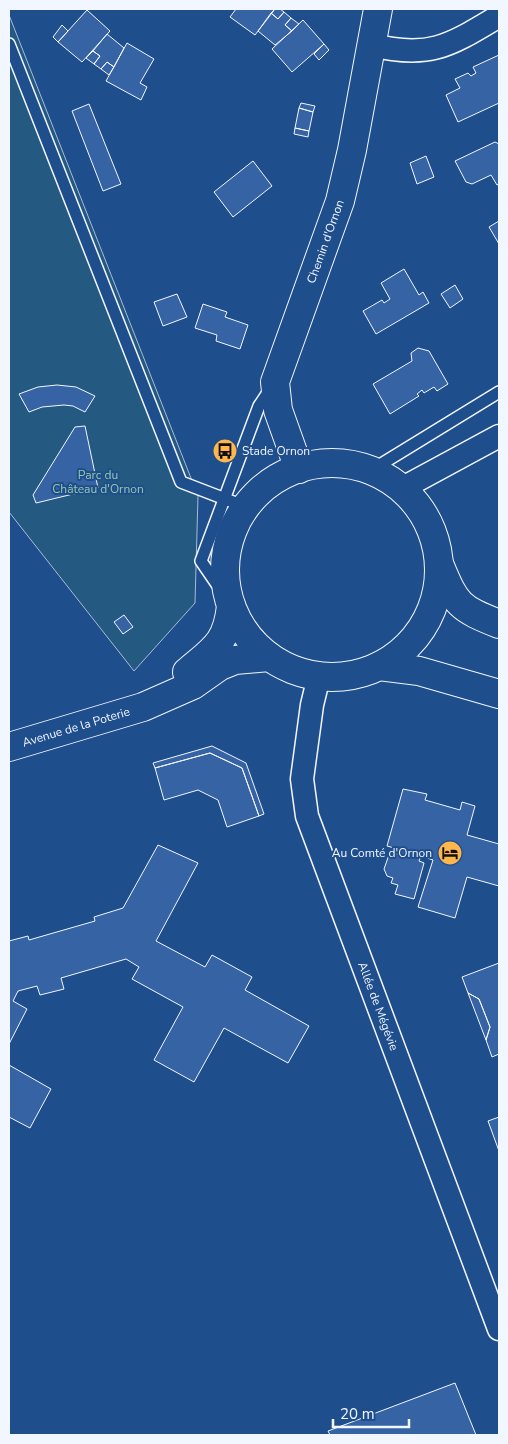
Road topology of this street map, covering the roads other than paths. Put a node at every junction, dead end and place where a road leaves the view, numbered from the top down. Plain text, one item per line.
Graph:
1 (378, 9) edge
2 (499, 16) edge
3 (9, 44) edge
4 (371, 45) junction
5 (275, 382) junction
6 (499, 392) edge
7 (499, 436) edge
8 (299, 469) junction
9 (370, 470) junction
10 (401, 489) junction
11 (235, 503) junction
12 (439, 564) junction
13 (230, 604) junction
14 (499, 624) edge
15 (269, 657) junction
16 (379, 666) junction
17 (319, 676) junction
18 (499, 694) edge
19 (144, 707) junction
20 (9, 747) edge
21 (499, 1329) edge

1 - 4 street, Chemin d'Ornon
2 - 4 street
3 - 11 lane
4 - 5 street, Chemin d'Ornon
5 - 8 street, Chemin d'Ornon
5 - 11 lane
6 - 9 lane
7 - 10 street
8 - 9 street
8 - 11 street
9 - 10 street
10 - 12 street
11 - 13 street
12 - 14 street
12 - 16 street
13 - 15 street
13 - 19 street, Avenue de la Poterie
15 - 17 street
15 - 19 street, Avenue de la Poterie
16 - 17 street
16 - 18 street
17 - 21 street, Allée de Mégévie
19 - 20 street, Avenue de la Poterie

